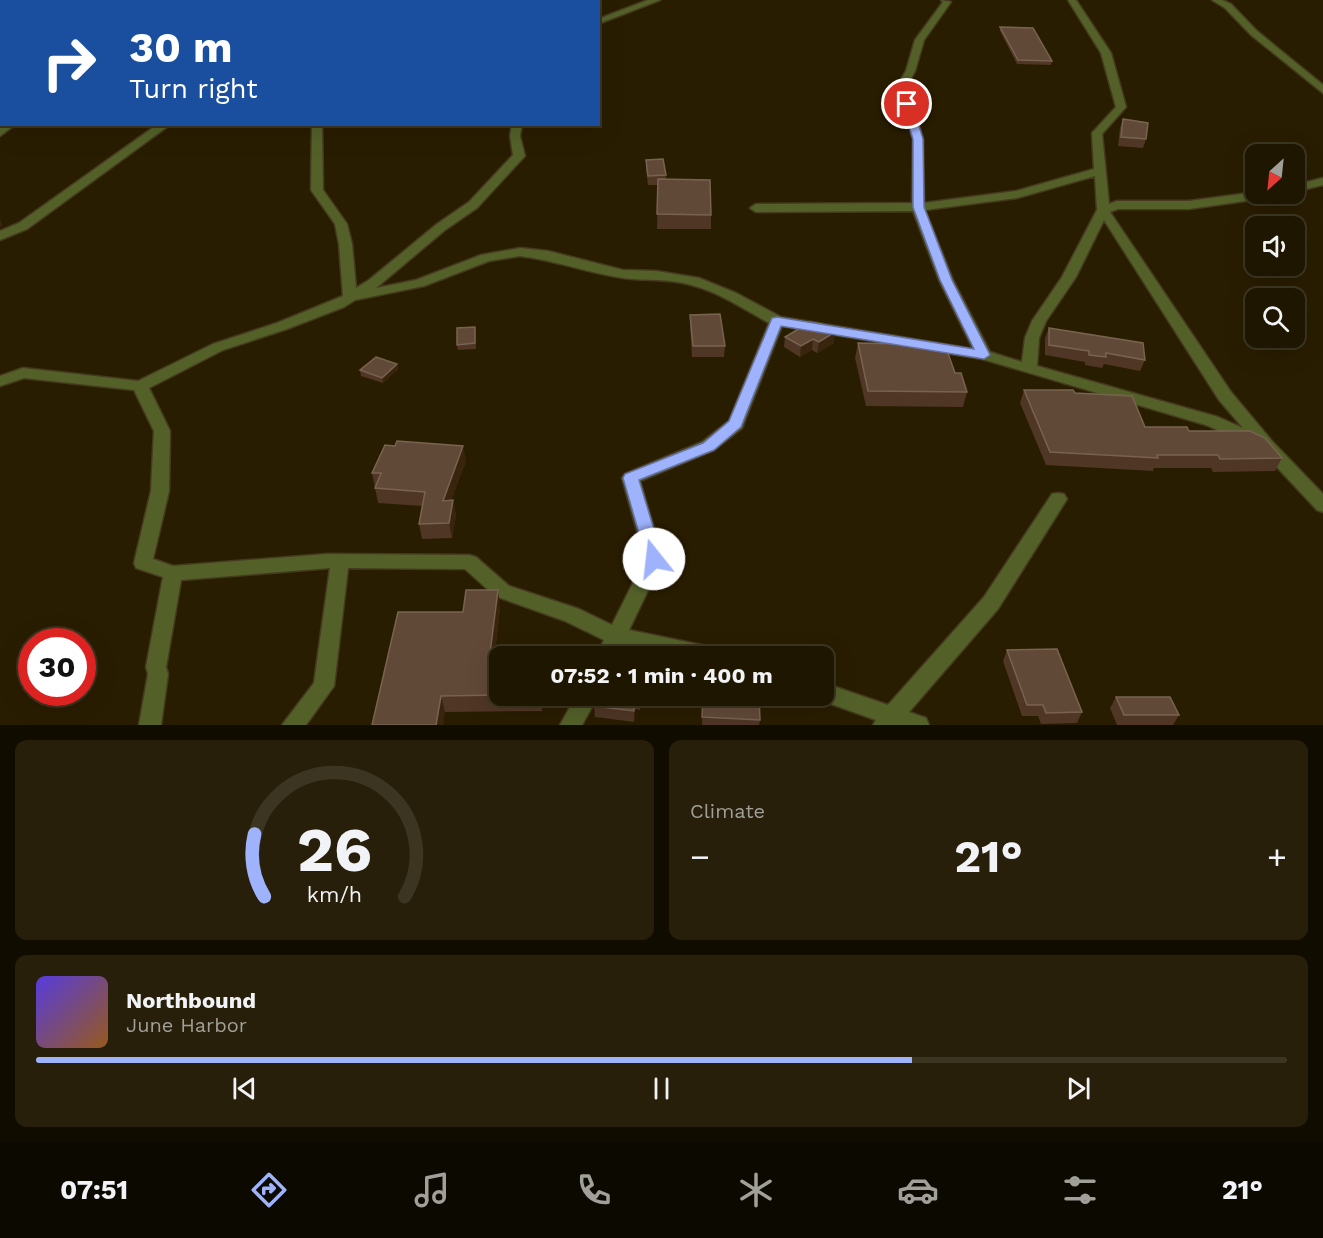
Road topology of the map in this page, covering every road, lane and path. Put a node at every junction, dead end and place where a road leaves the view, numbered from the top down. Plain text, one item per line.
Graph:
1 (656, 0) edge
2 (945, 0) edge
3 (1072, 0) edge
4 (1216, 0) edge
5 (600, 21) edge
6 (1323, 90) edge
7 (163, 126) edge
8 (317, 126) edge
9 (517, 126) edge
10 (1100, 171) junction
11 (1323, 181) edge
12 (1305, 186) edge
13 (1245, 197) edge
14 (918, 207) junction
15 (756, 208) dead end
16 (1102, 210) junction
17 (0, 236) edge
18 (350, 297) junction
19 (777, 321) junction
20 (984, 355) junction
21 (1029, 369) junction
22 (0, 381) edge
23 (140, 386) junction
24 (1266, 445) junction
25 (1058, 499) dead end
26 (1323, 505) edge
27 (340, 561) junction
28 (173, 573) junction
29 (616, 636) junction
30 (611, 646) edge
31 (664, 646) edge
32 (834, 696) edge
33 (581, 706) edge
34 (888, 720) edge
35 (150, 725) edge
36 (293, 725) edge
37 (571, 725) edge
38 (918, 725) edge

1 - 5 street
2 - 14 street
3 - 10 street
4 - 6 street
7 - 17 street
8 - 18 street
9 - 18 street
10 - 14 street
10 - 16 street
11 - 12 street
13 - 16 street
14 - 15 street
14 - 20 street
16 - 21 street
16 - 24 street
18 - 19 street
18 - 23 street
19 - 20 street
19 - 29 street
20 - 21 street
21 - 24 street
22 - 23 street
23 - 28 street
24 - 26 street
25 - 34 street
27 - 28 street
27 - 29 street
27 - 36 street
28 - 35 street
29 - 30 street
29 - 31 street
32 - 34 street
33 - 37 street
34 - 38 street

